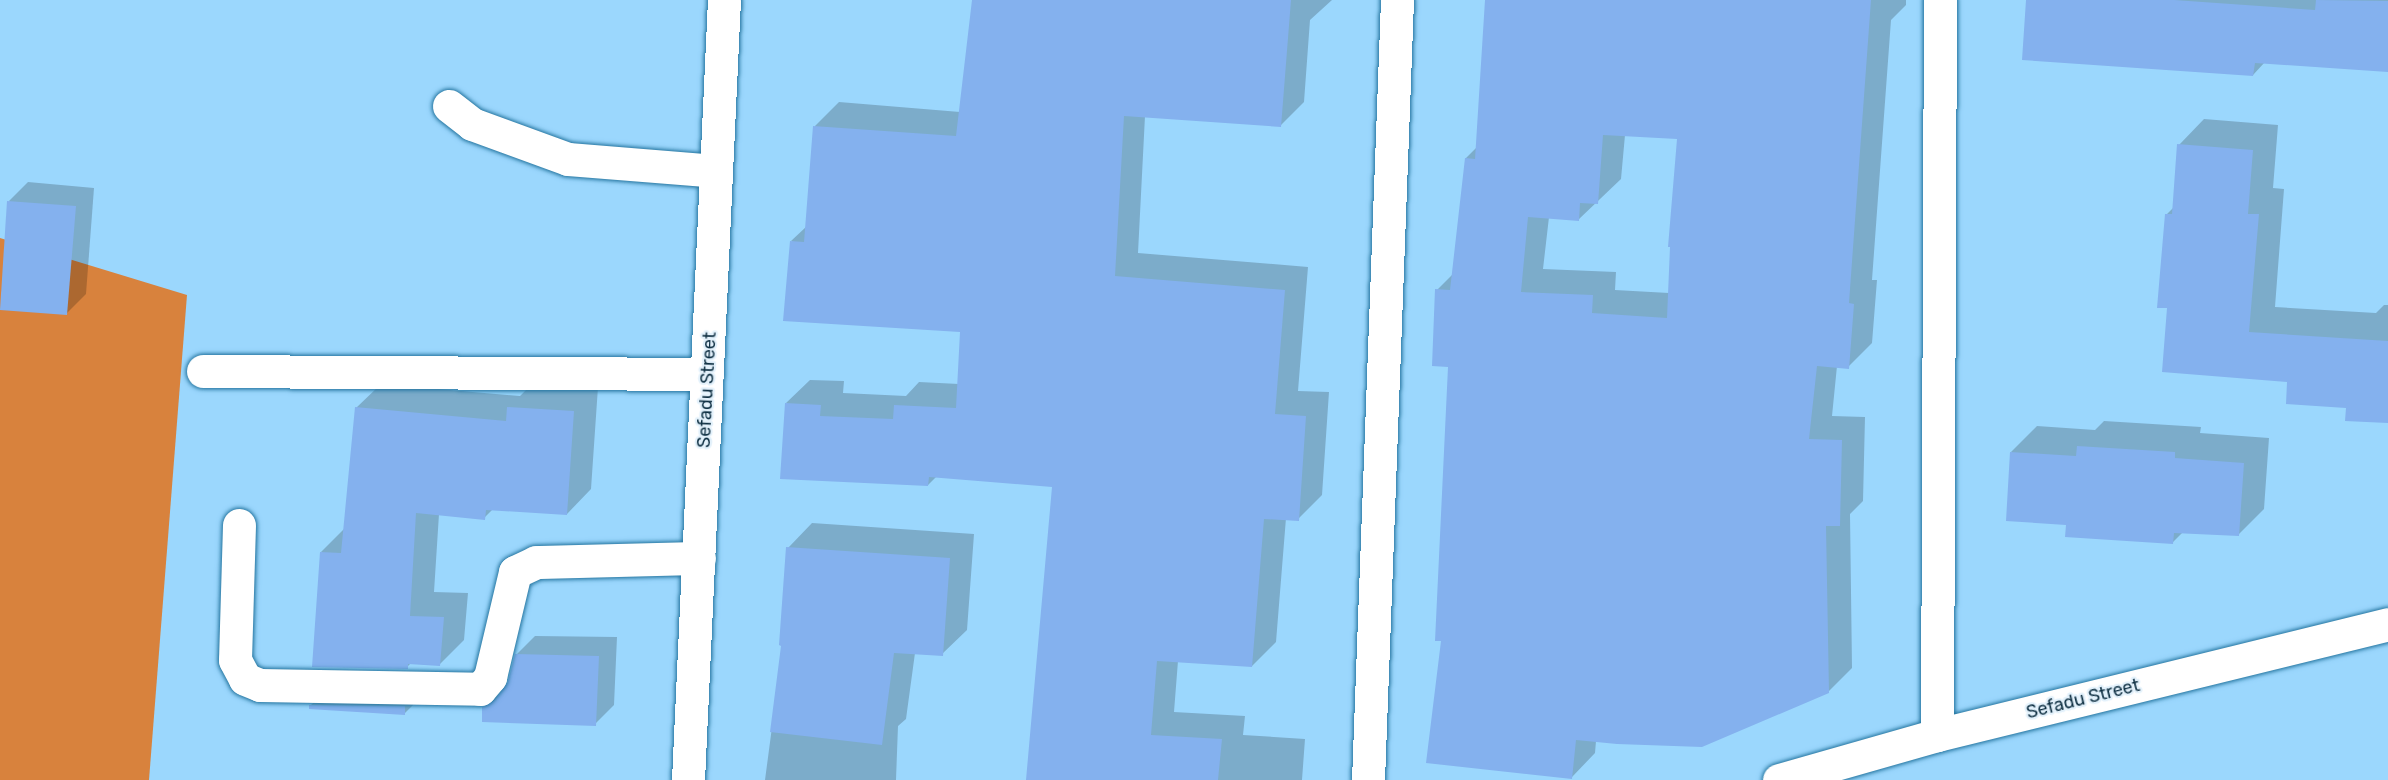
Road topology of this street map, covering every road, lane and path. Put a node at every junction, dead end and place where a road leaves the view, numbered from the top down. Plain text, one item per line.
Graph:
1 (724, 0) edge
2 (1397, 0) edge
3 (1940, 0) edge
4 (449, 106) dead end
5 (716, 171) junction
6 (203, 371) dead end
7 (707, 374) junction
8 (239, 525) dead end
9 (699, 558) junction
10 (2388, 624) edge
11 (1937, 735) junction
12 (688, 780) edge
13 (1368, 780) edge
14 (1779, 780) edge

1 - 5 street, Sefadu Street
2 - 13 street
3 - 11 street
4 - 5 street
5 - 7 street, Sefadu Street
6 - 7 street
7 - 9 street, Sefadu Street
8 - 9 street
9 - 12 street, Sefadu Street
10 - 11 street, Sefadu Street
11 - 14 street, Sefadu Street

